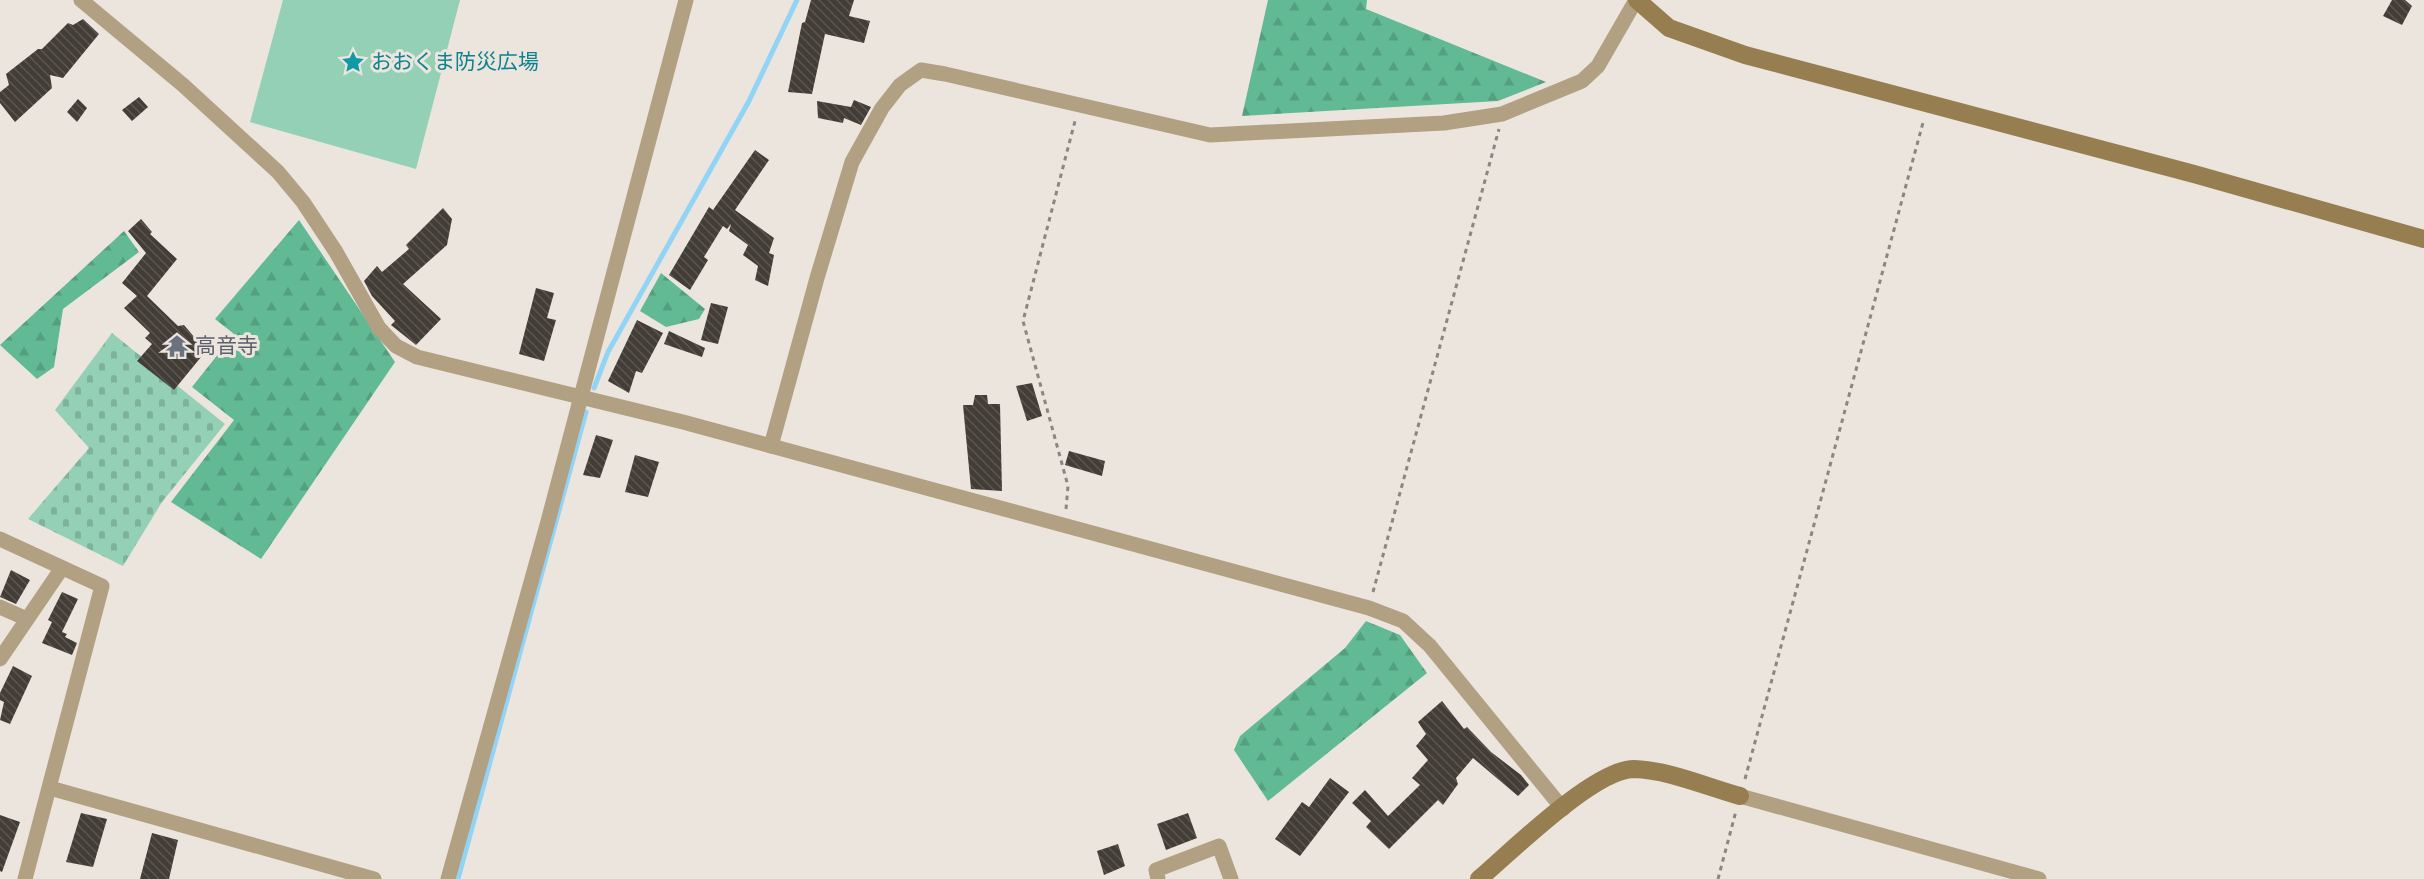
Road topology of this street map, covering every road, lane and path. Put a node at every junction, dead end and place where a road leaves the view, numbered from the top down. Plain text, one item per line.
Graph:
1 (81, 0) edge
2 (686, 0) edge
3 (1637, 0) edge
4 (1928, 104) junction
5 (1080, 105) junction
6 (1502, 114) junction
7 (2424, 239) edge
8 (580, 397) junction
9 (771, 446) junction
10 (1062, 525) junction
11 (0, 539) edge
12 (62, 568) junction
13 (0, 607) edge
14 (1369, 608) junction
15 (27, 619) junction
16 (0, 659) edge
17 (50, 788) junction
18 (1740, 796) junction
19 (1563, 808) junction
20 (25, 879) edge
21 (374, 879) edge
22 (448, 879) edge
23 (1158, 879) edge
24 (1232, 879) edge
25 (1479, 879) edge
26 (1718, 879) edge
27 (2039, 879) edge

1 - 8 street
2 - 8 street
3 - 4 street
3 - 6 street
4 - 7 street
4 - 18 path
5 - 6 street
5 - 9 street
5 - 10 path
6 - 14 path
8 - 9 street
8 - 22 street
9 - 10 street
10 - 14 street
11 - 12 street
12 - 15 street
12 - 17 street
13 - 15 street
14 - 19 street
15 - 16 street
17 - 20 street
17 - 21 street
18 - 19 street
18 - 26 path
18 - 27 street
19 - 25 street
23 - 24 street

